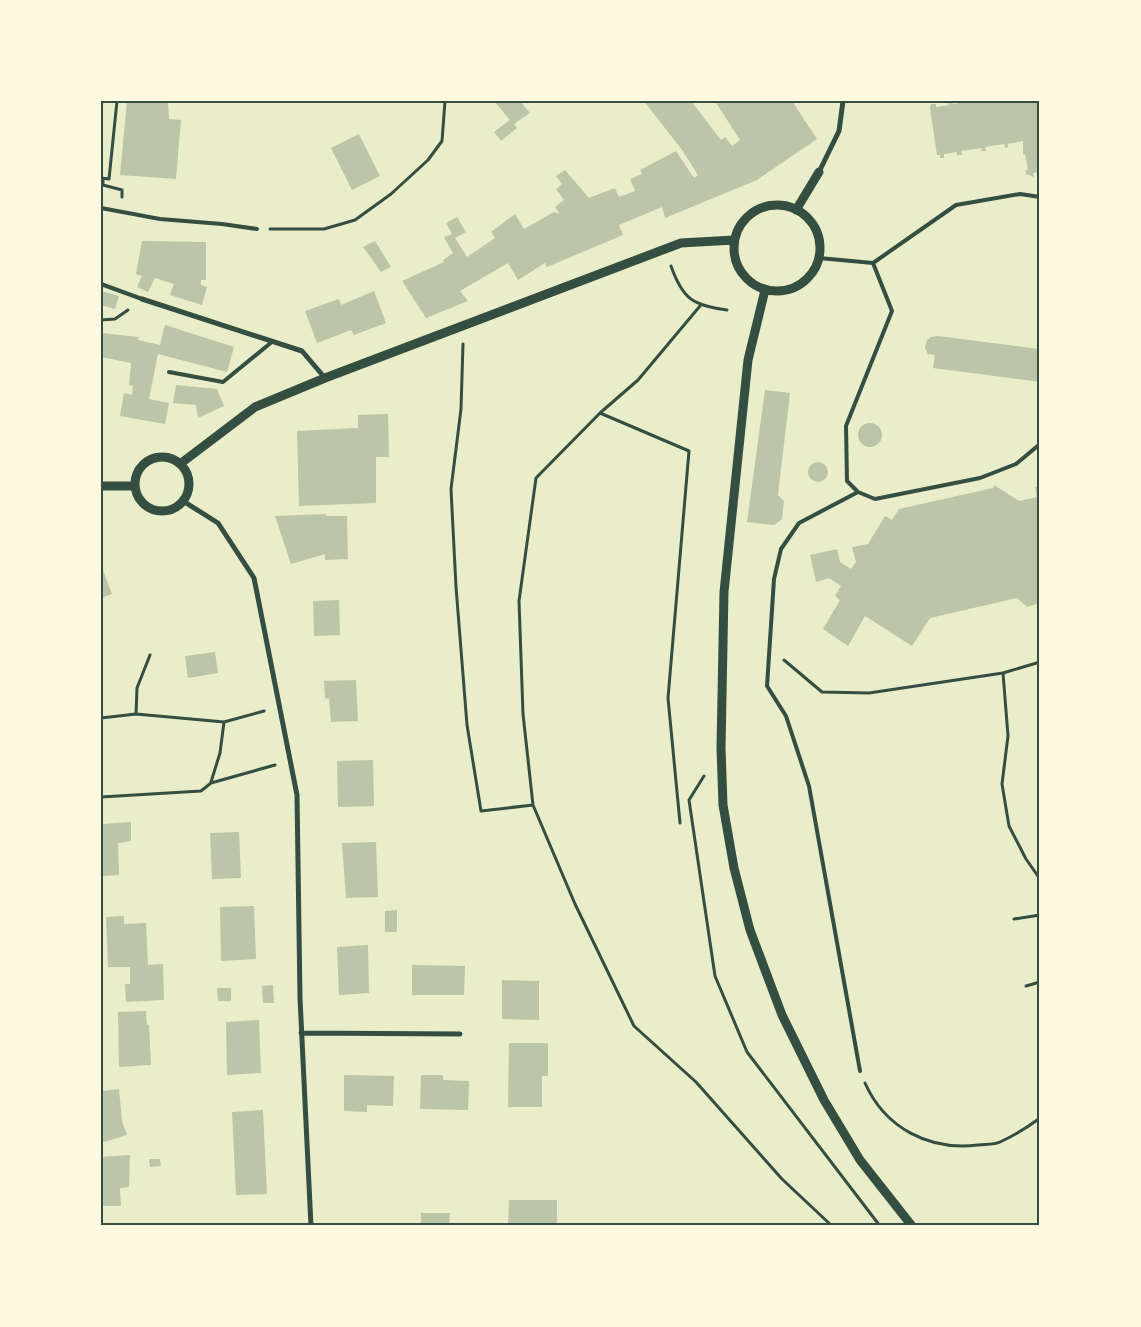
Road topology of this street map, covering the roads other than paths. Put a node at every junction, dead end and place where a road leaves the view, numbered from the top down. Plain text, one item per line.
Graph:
1 (843, 101) edge
2 (819, 172) joint
3 (1040, 198) edge
4 (101, 208) edge
5 (796, 210) junction
6 (257, 229) road end
7 (734, 240) junction
8 (819, 258) junction
9 (873, 263) junction
10 (101, 284) edge
11 (765, 290) junction
12 (142, 299) joint
13 (274, 340) junction
14 (169, 372) dead end
15 (325, 378) junction
16 (1040, 444) edge
17 (180, 464) junction
18 (101, 486) edge
19 (134, 486) junction
20 (858, 492) junction
21 (183, 501) junction
22 (301, 1033) junction
23 (460, 1034) dead end
24 (860, 1071) road end
25 (311, 1226) edge
26 (912, 1226) edge

1 - 2 street
2 - 5 street
3 - 9 lane
4 - 6 lane
5 - 7 street
5 - 8 street
7 - 11 street
7 - 15 street
8 - 9 lane
8 - 11 street
9 - 20 lane
10 - 12 lane
11 - 26 street
12 - 13 street
13 - 14 lane
13 - 15 street
15 - 17 street
16 - 20 lane
17 - 19 street
17 - 21 street
18 - 19 street
19 - 21 street
20 - 24 lane
21 - 22 street
22 - 23 street
22 - 25 street

